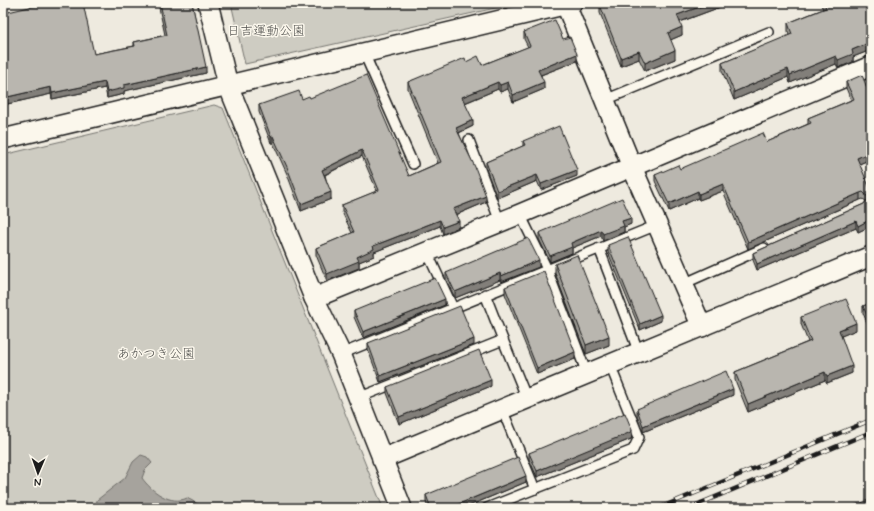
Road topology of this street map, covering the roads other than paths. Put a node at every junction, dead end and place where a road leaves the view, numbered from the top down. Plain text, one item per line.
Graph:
1 (208, 3) edge
2 (569, 4) edge
3 (769, 32) dead end
4 (364, 53) junction
5 (871, 66) edge
6 (228, 85) junction
7 (605, 100) junction
8 (3, 139) edge
9 (469, 140) dead end
10 (413, 164) dead end
11 (632, 167) junction
12 (520, 214) junction
13 (500, 222) junction
14 (657, 224) junction
15 (776, 243) edge
16 (599, 248) junction
17 (427, 252) junction
18 (871, 256) edge
19 (547, 269) junction
20 (683, 284) junction
21 (485, 294) junction
22 (314, 298) junction
23 (453, 308) junction
24 (702, 327) junction
25 (503, 340) junction
26 (638, 353) junction
27 (341, 354) junction
28 (610, 365) junction
29 (587, 374) junction
30 (358, 398) junction
31 (527, 400) junction
32 (502, 409) junction
33 (382, 459) junction
34 (535, 489) junction
35 (402, 508) edge
36 (487, 508) edge

1 - 6 street
2 - 4 street
2 - 7 street
3 - 7 lane
4 - 6 street
4 - 10 lane
5 - 11 street
6 - 8 street
6 - 22 street
7 - 11 street
9 - 13 lane
11 - 12 street
11 - 14 street
12 - 13 street
12 - 19 lane
13 - 17 street
14 - 16 lane
14 - 20 street
15 - 20 lane
16 - 19 lane
16 - 26 lane
17 - 22 street
17 - 23 lane
18 - 24 street
19 - 21 lane
19 - 29 lane
20 - 24 street
21 - 23 lane
21 - 25 lane
22 - 27 street
23 - 27 lane
24 - 26 street
25 - 30 lane
25 - 31 lane
26 - 28 street
27 - 30 street
28 - 29 street
28 - 34 lane
29 - 31 street
30 - 33 street
31 - 32 street
32 - 33 street
32 - 34 lane
33 - 35 street
34 - 36 lane

